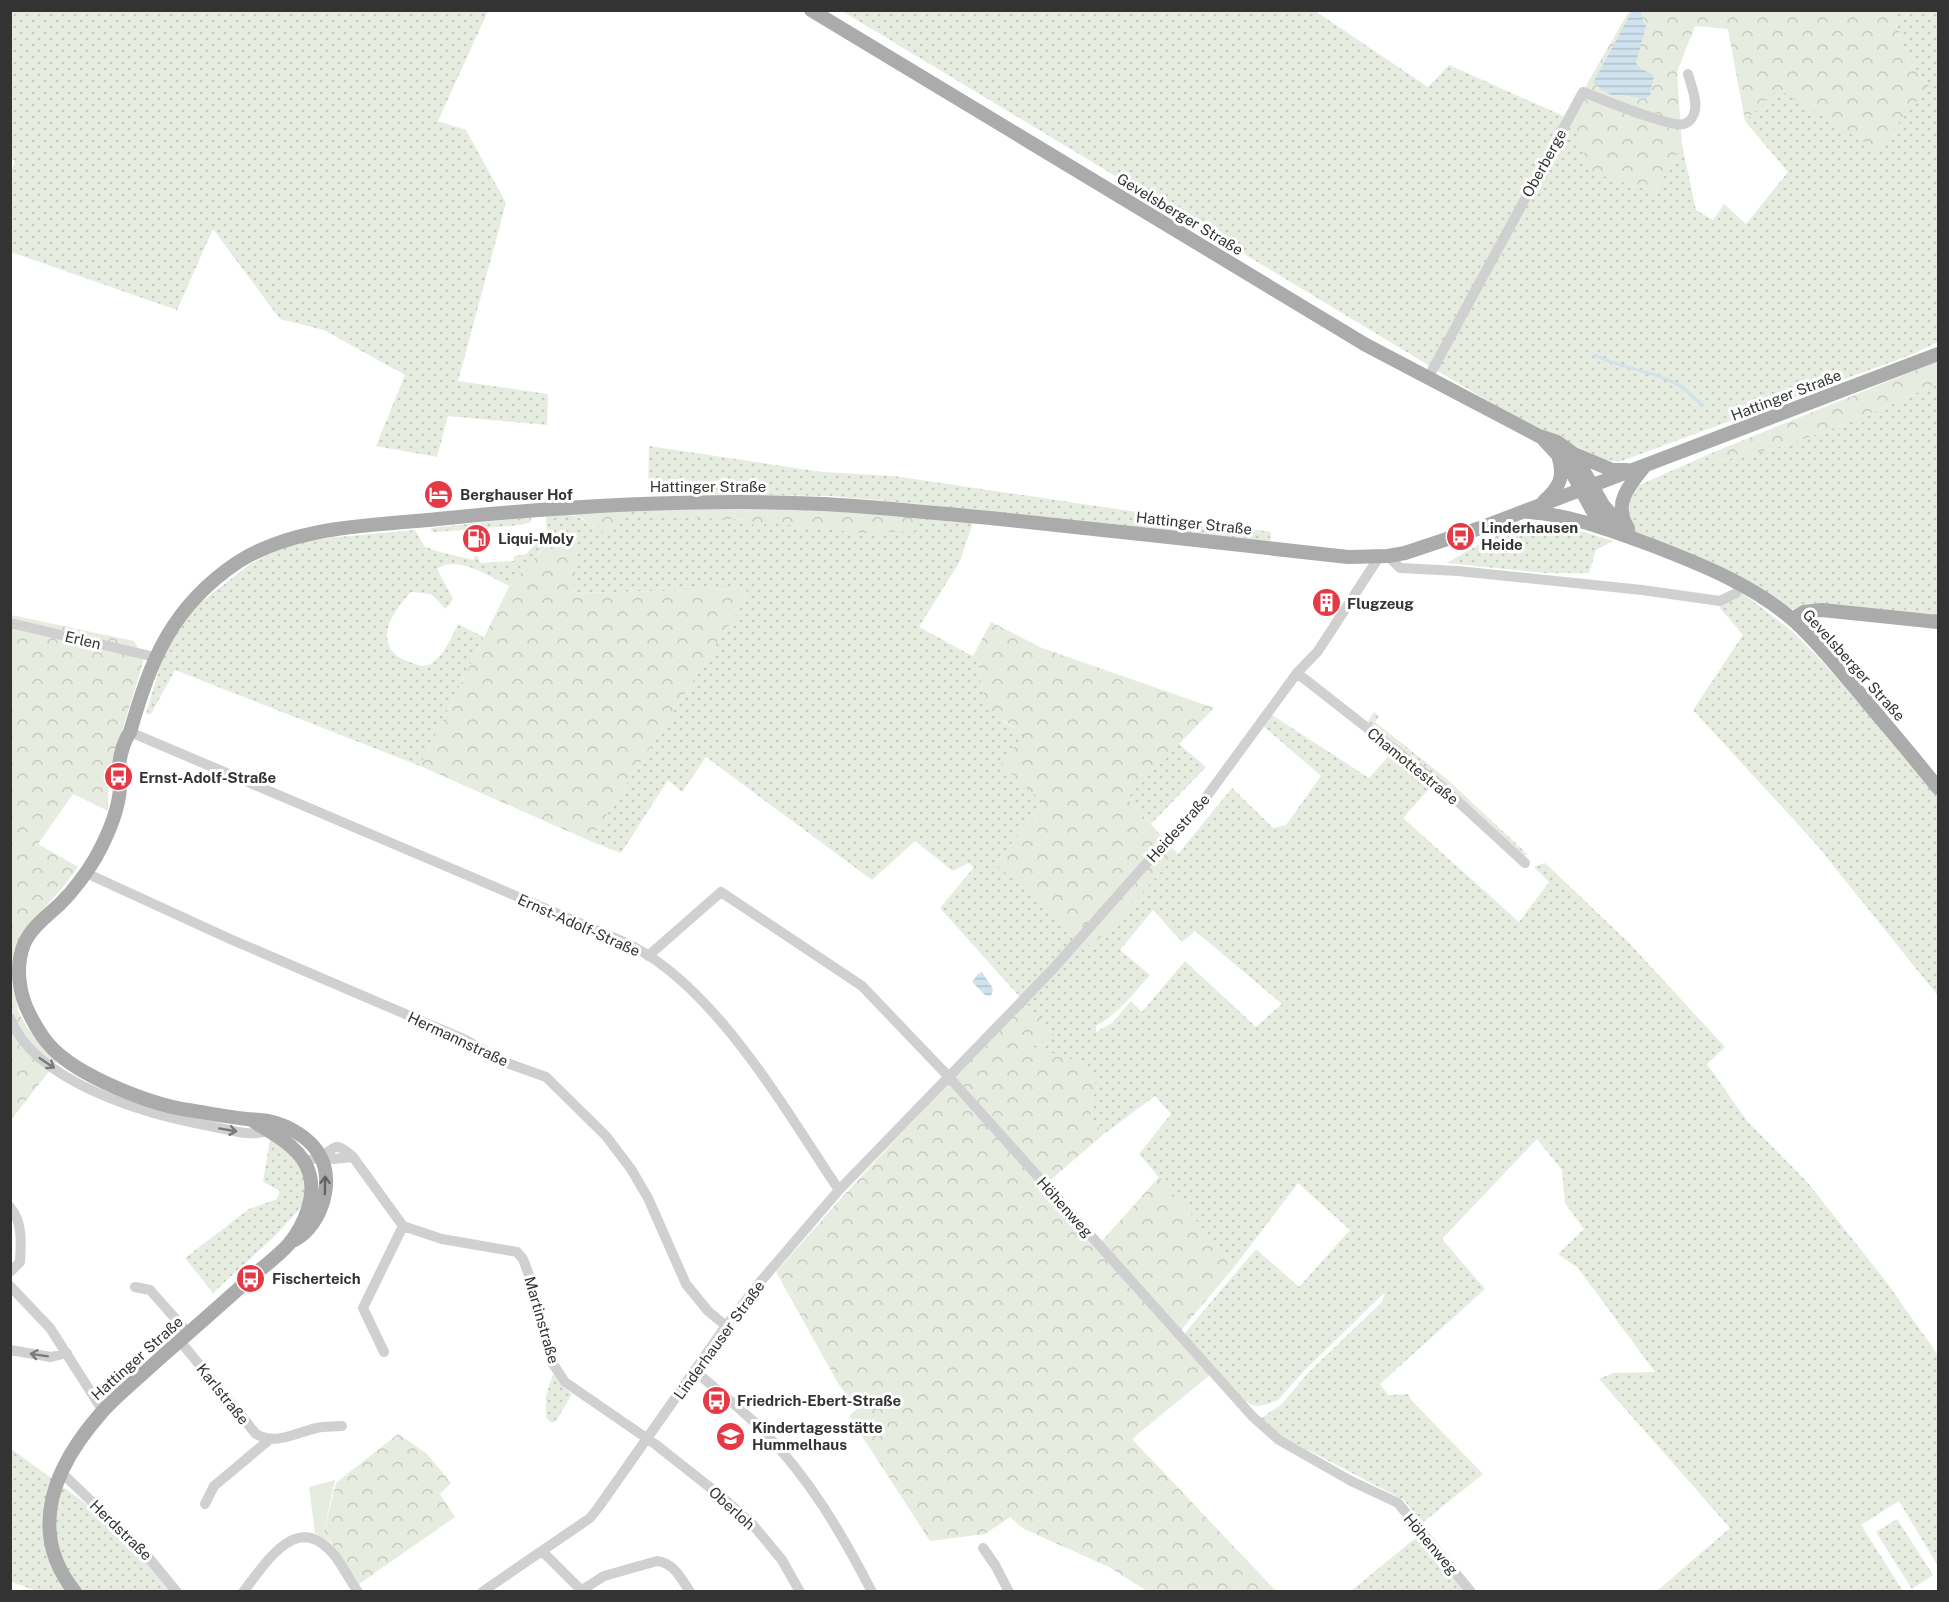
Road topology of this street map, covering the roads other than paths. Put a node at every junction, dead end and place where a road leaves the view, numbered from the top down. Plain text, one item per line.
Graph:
1 (811, 10) edge
2 (1688, 74) dead end
3 (1938, 354) edge
4 (1428, 378) junction
5 (1539, 436) junction
6 (1557, 453) junction
7 (1574, 454) junction
8 (1639, 468) junction
9 (1586, 488) junction
10 (1540, 505) junction
11 (1523, 511) junction
12 (1606, 528) junction
13 (1637, 539) junction
14 (1384, 556) junction
15 (1741, 585) junction
16 (1792, 619) junction
17 (1938, 622) edge
18 (10, 623) edge
19 (155, 657) junction
20 (1297, 674) junction
21 (130, 732) junction
22 (1938, 788) edge
23 (1525, 863) dead end
24 (86, 873) junction
25 (16, 953) edge
26 (648, 956) junction
27 (10, 1018) edge
28 (948, 1076) junction
29 (249, 1119) junction
30 (268, 1131) junction
31 (320, 1156) junction
32 (304, 1162) junction
33 (839, 1190) junction
34 (10, 1207) edge
35 (403, 1226) junction
36 (290, 1242) junction
37 (10, 1272) edge
38 (10, 1286) edge
39 (135, 1287) dead end
40 (726, 1326) junction
41 (184, 1337) junction
42 (10, 1350) edge
43 (384, 1352) dead end
44 (66, 1353) junction
45 (695, 1371) junction
46 (103, 1411) junction
47 (342, 1426) dead end
48 (646, 1439) junction
49 (269, 1440) junction
50 (59, 1477) junction
51 (205, 1504) dead end
52 (983, 1548) dead end
53 (542, 1551) junction
54 (582, 1591) edge
55 (75, 1592) edge
56 (177, 1592) edge
57 (243, 1592) edge
58 (358, 1592) edge
59 (482, 1592) edge
60 (690, 1592) edge
61 (800, 1592) edge
62 (872, 1592) edge
63 (1009, 1592) edge
64 (1472, 1592) edge

1 - 4 main road, Gevelsberger Straße
2 - 4 street, Oberberge
3 - 8 main road, Hattinger Straße
4 - 5 main road, Gevelsberger Straße
5 - 6 main road, Gevelsberger Straße
5 - 7 main road, Gevelsberger Straße
6 - 9 main road, Gevelsberger Straße
6 - 10 main road
7 - 8 main road
7 - 9 main road, Gevelsberger Straße
8 - 9 main road, Hattinger Straße
8 - 13 main road
9 - 10 main road, Hattinger Straße
9 - 12 main road, Gevelsberger Straße
9 - 13 main road, Gevelsberger Straße
10 - 11 main road, Hattinger Straße
11 - 12 main road, Gevelsberger Straße
11 - 14 main road, Hattinger Straße
12 - 13 main road, Gevelsberger Straße
13 - 15 main road, Gevelsberger Straße
14 - 15 street, Hattinger Straße
14 - 19 main road, Hattinger Straße
14 - 20 street, Heidestraße
15 - 16 main road, Gevelsberger Straße
16 - 17 main road
16 - 22 main road, Gevelsberger Straße
18 - 19 street, Erlen
19 - 21 main road, Hattinger Straße
20 - 23 street, Chamottestraße
20 - 28 street, Heidestraße
21 - 24 main road, Hattinger Straße
21 - 26 street, Ernst-Adolf-Straße
24 - 25 main road, Hattinger Straße
24 - 40 street, Hermannstraße
25 - 29 main road, Hattinger Straße
26 - 28 street, Höhenweg
26 - 33 street, Ernst-Adolf-Straße
27 -> 30 street
28 - 33 street, Linderhauser Straße
28 - 64 street, Höhenweg
29 - 30 main road, Hattinger Straße
29 - 31 main road, Hattinger Straße
30 - 32 main road, Hattinger Straße
31 - 32 street
31 - 35 street
36 -> 31 main road, Hattinger Straße
32 - 36 main road, Hattinger Straße
33 - 40 street, Linderhauser Straße
34 - 37 street
35 - 43 street
35 - 48 street, Martinstraße
36 - 41 main road, Hattinger Straße
38 - 44 street
39 - 41 street, Karlstraße
40 - 45 street, Linderhauser Straße
41 - 46 main road, Hattinger Straße
41 - 49 street, Karlstraße
44 -> 42 street
44 - 46 street
45 - 48 street, Linderhauser Straße
45 - 62 street
46 - 50 main road, Hattinger Straße
47 - 49 street
48 - 53 street, Linderhauser Straße
48 - 61 street, Oberloh
49 - 51 street
50 - 55 main road, Hattinger Straße
50 - 56 street, Herdstraße
52 - 63 street
53 - 54 street
53 - 59 street, Linderhauser Straße
54 - 60 street
57 - 58 street

